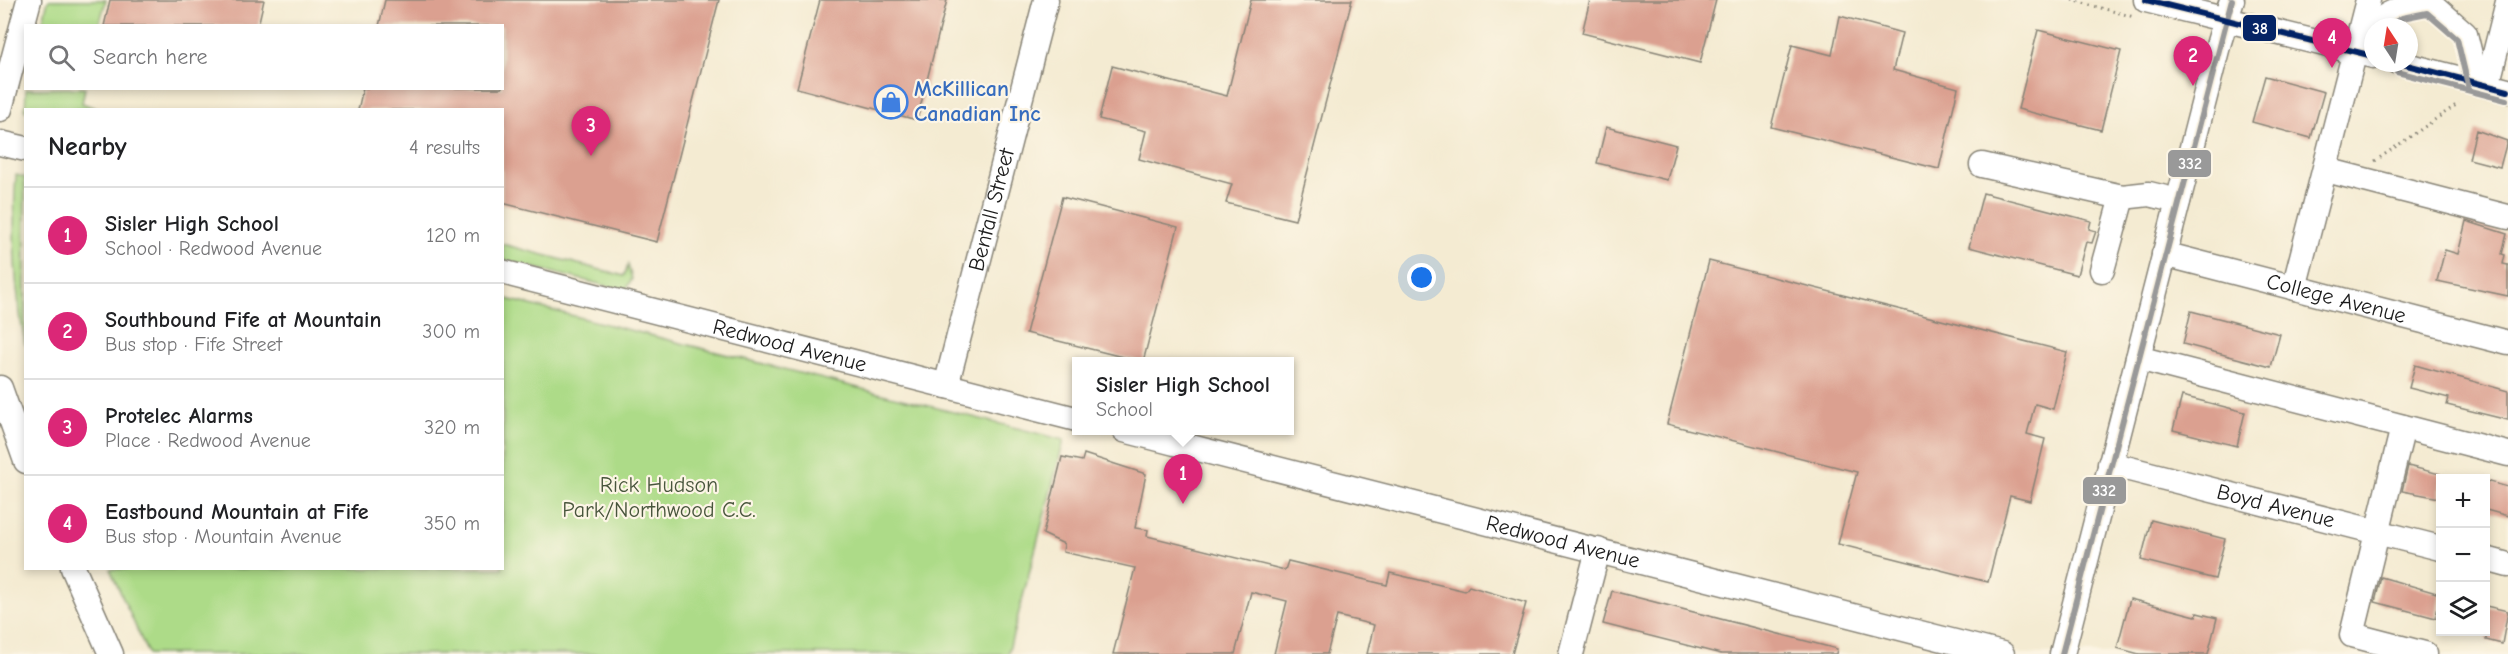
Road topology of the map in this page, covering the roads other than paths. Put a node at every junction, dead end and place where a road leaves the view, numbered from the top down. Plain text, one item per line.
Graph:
1 (29, 0) edge
2 (1046, 0) edge
3 (2368, 0) edge
4 (2508, 2) edge
5 (2142, 9) edge
6 (2229, 11) edge
7 (2367, 18) edge
8 (2382, 18) edge
9 (2364, 53) edge
10 (2364, 60) edge
11 (2418, 68) edge
12 (2491, 87) edge
13 (0, 109) edge
14 (0, 143) edge
15 (24, 149) edge
16 (1982, 165) dead end
17 (2326, 170) junction
18 (2122, 197) junction
19 (2178, 201) junction
20 (2508, 217) edge
21 (2164, 254) junction
22 (2102, 270) dead end
23 (504, 273) edge
24 (2294, 288) junction
25 (2508, 343) edge
26 (2138, 358) junction
27 (946, 386) junction
28 (0, 388) edge
29 (1072, 417) edge
30 (2403, 427) junction
31 (1144, 435) edge
32 (2508, 454) edge
33 (24, 455) edge
34 (2110, 464) junction
35 (2378, 532) junction
36 (2436, 547) edge
37 (1598, 550) junction
38 (2490, 560) edge
39 (2508, 565) edge
40 (74, 570) edge
41 (111, 654) edge
42 (1571, 654) edge
43 (2002, 654) edge
44 (2062, 654) edge
45 (2425, 654) edge

1 - 13 street
2 - 27 street, Bentall Street
3 - 7 street
4 - 12 street
5 - 6 street
6 - 9 street
6 - 19 street
8 - 12 street
10 - 17 street
11 - 12 street
14 - 15 street
16 - 18 street
17 - 20 street
17 - 24 street
18 - 19 street
18 - 22 street
19 - 21 street
21 - 24 street, College Avenue
21 - 26 street
23 - 27 street, Redwood Avenue
24 - 25 street, College Avenue
26 - 30 street
26 - 34 street
27 - 29 street, Redwood Avenue
28 - 33 street
30 - 32 street
30 - 35 street
31 - 37 street, Redwood Avenue
34 - 35 street, Boyd Avenue
34 - 44 street
35 - 36 street, Boyd Avenue
35 - 45 street
37 - 42 street
37 - 43 street, Redwood Avenue
38 - 39 street
40 - 41 street

